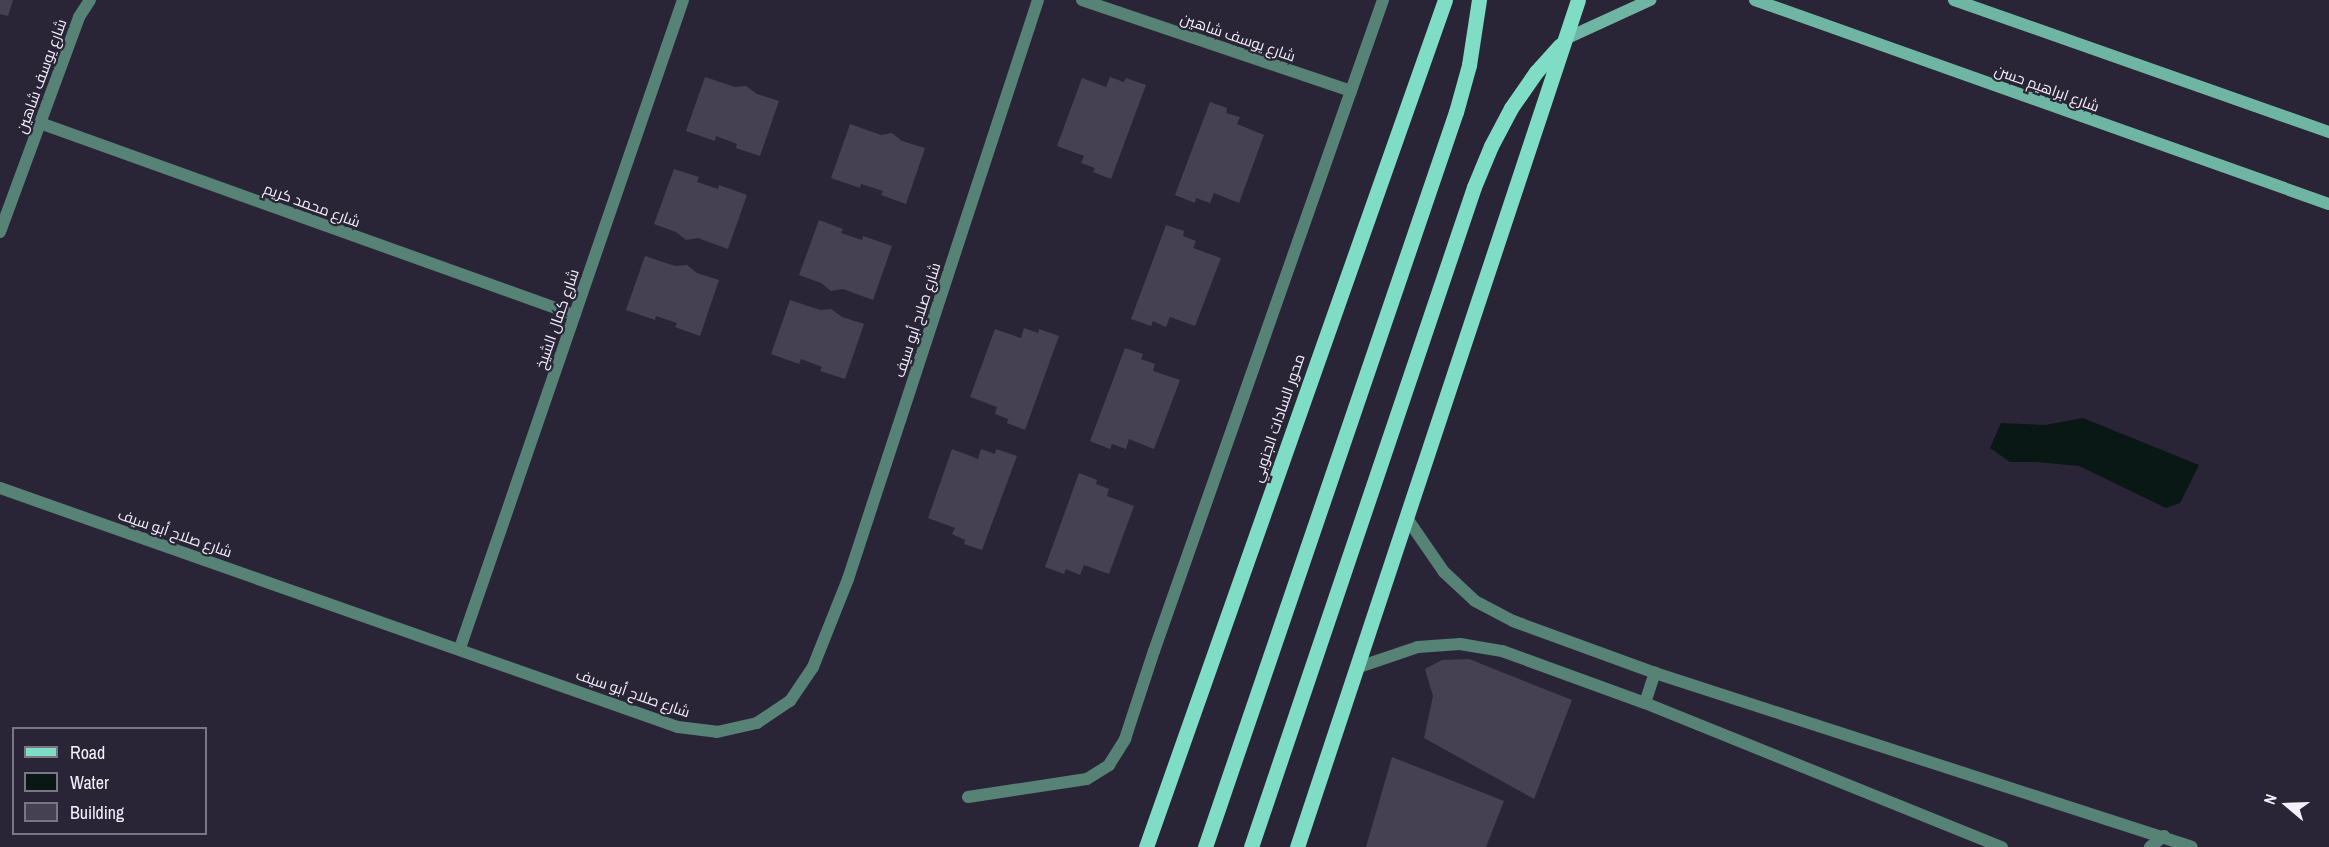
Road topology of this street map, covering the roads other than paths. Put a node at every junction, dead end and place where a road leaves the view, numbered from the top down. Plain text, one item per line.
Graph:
1 (90, 0) edge
2 (683, 0) edge
3 (1038, 0) edge
4 (1082, 0) edge
5 (1383, 0) edge
6 (1445, 0) edge
7 (1479, 0) edge
8 (1578, 0) edge
9 (1650, 0) edge
10 (1755, 0) edge
11 (1954, 0) edge
12 (1565, 39) junction
13 (1351, 91) junction
14 (40, 123) junction
15 (2329, 132) edge
16 (2329, 204) edge
17 (0, 232) edge
18 (575, 315) junction
19 (0, 488) edge
20 (1406, 517) junction
21 (460, 648) junction
22 (1356, 668) junction
23 (1655, 673) junction
24 (1645, 703) junction
25 (968, 797) dead end
26 (2164, 836) junction
27 (1146, 847) edge
28 (1204, 847) edge
29 (1251, 847) edge
30 (1296, 847) edge
31 (2002, 847) edge
32 (2150, 847) edge
33 (2192, 847) edge

1 - 14 street, شارع يوسف شاهين
2 - 18 street, شارع كمال الشيخ
3 - 21 street, شارع صلاح أبو سيف
4 - 13 street, شارع يوسف شاهين
5 - 13 street
6 - 27 main road, محور السادات الجنوبي
7 - 28 main road
8 - 12 main road
9 - 12 street
10 - 16 street, شارع ابراهيم حسن
11 - 15 street
12 - 20 main road
12 - 29 main road
13 - 25 street
14 - 17 street, شارع يوسف شاهين
14 - 18 street, شارع محمد كريم
18 - 21 street, شارع كمال الشيخ
19 - 21 street, شارع صلاح أبو سيف
20 - 22 main road
20 - 23 street
22 - 24 street
22 - 30 main road
23 - 24 street
23 - 26 street
24 - 31 street
26 - 32 street
26 - 33 street

